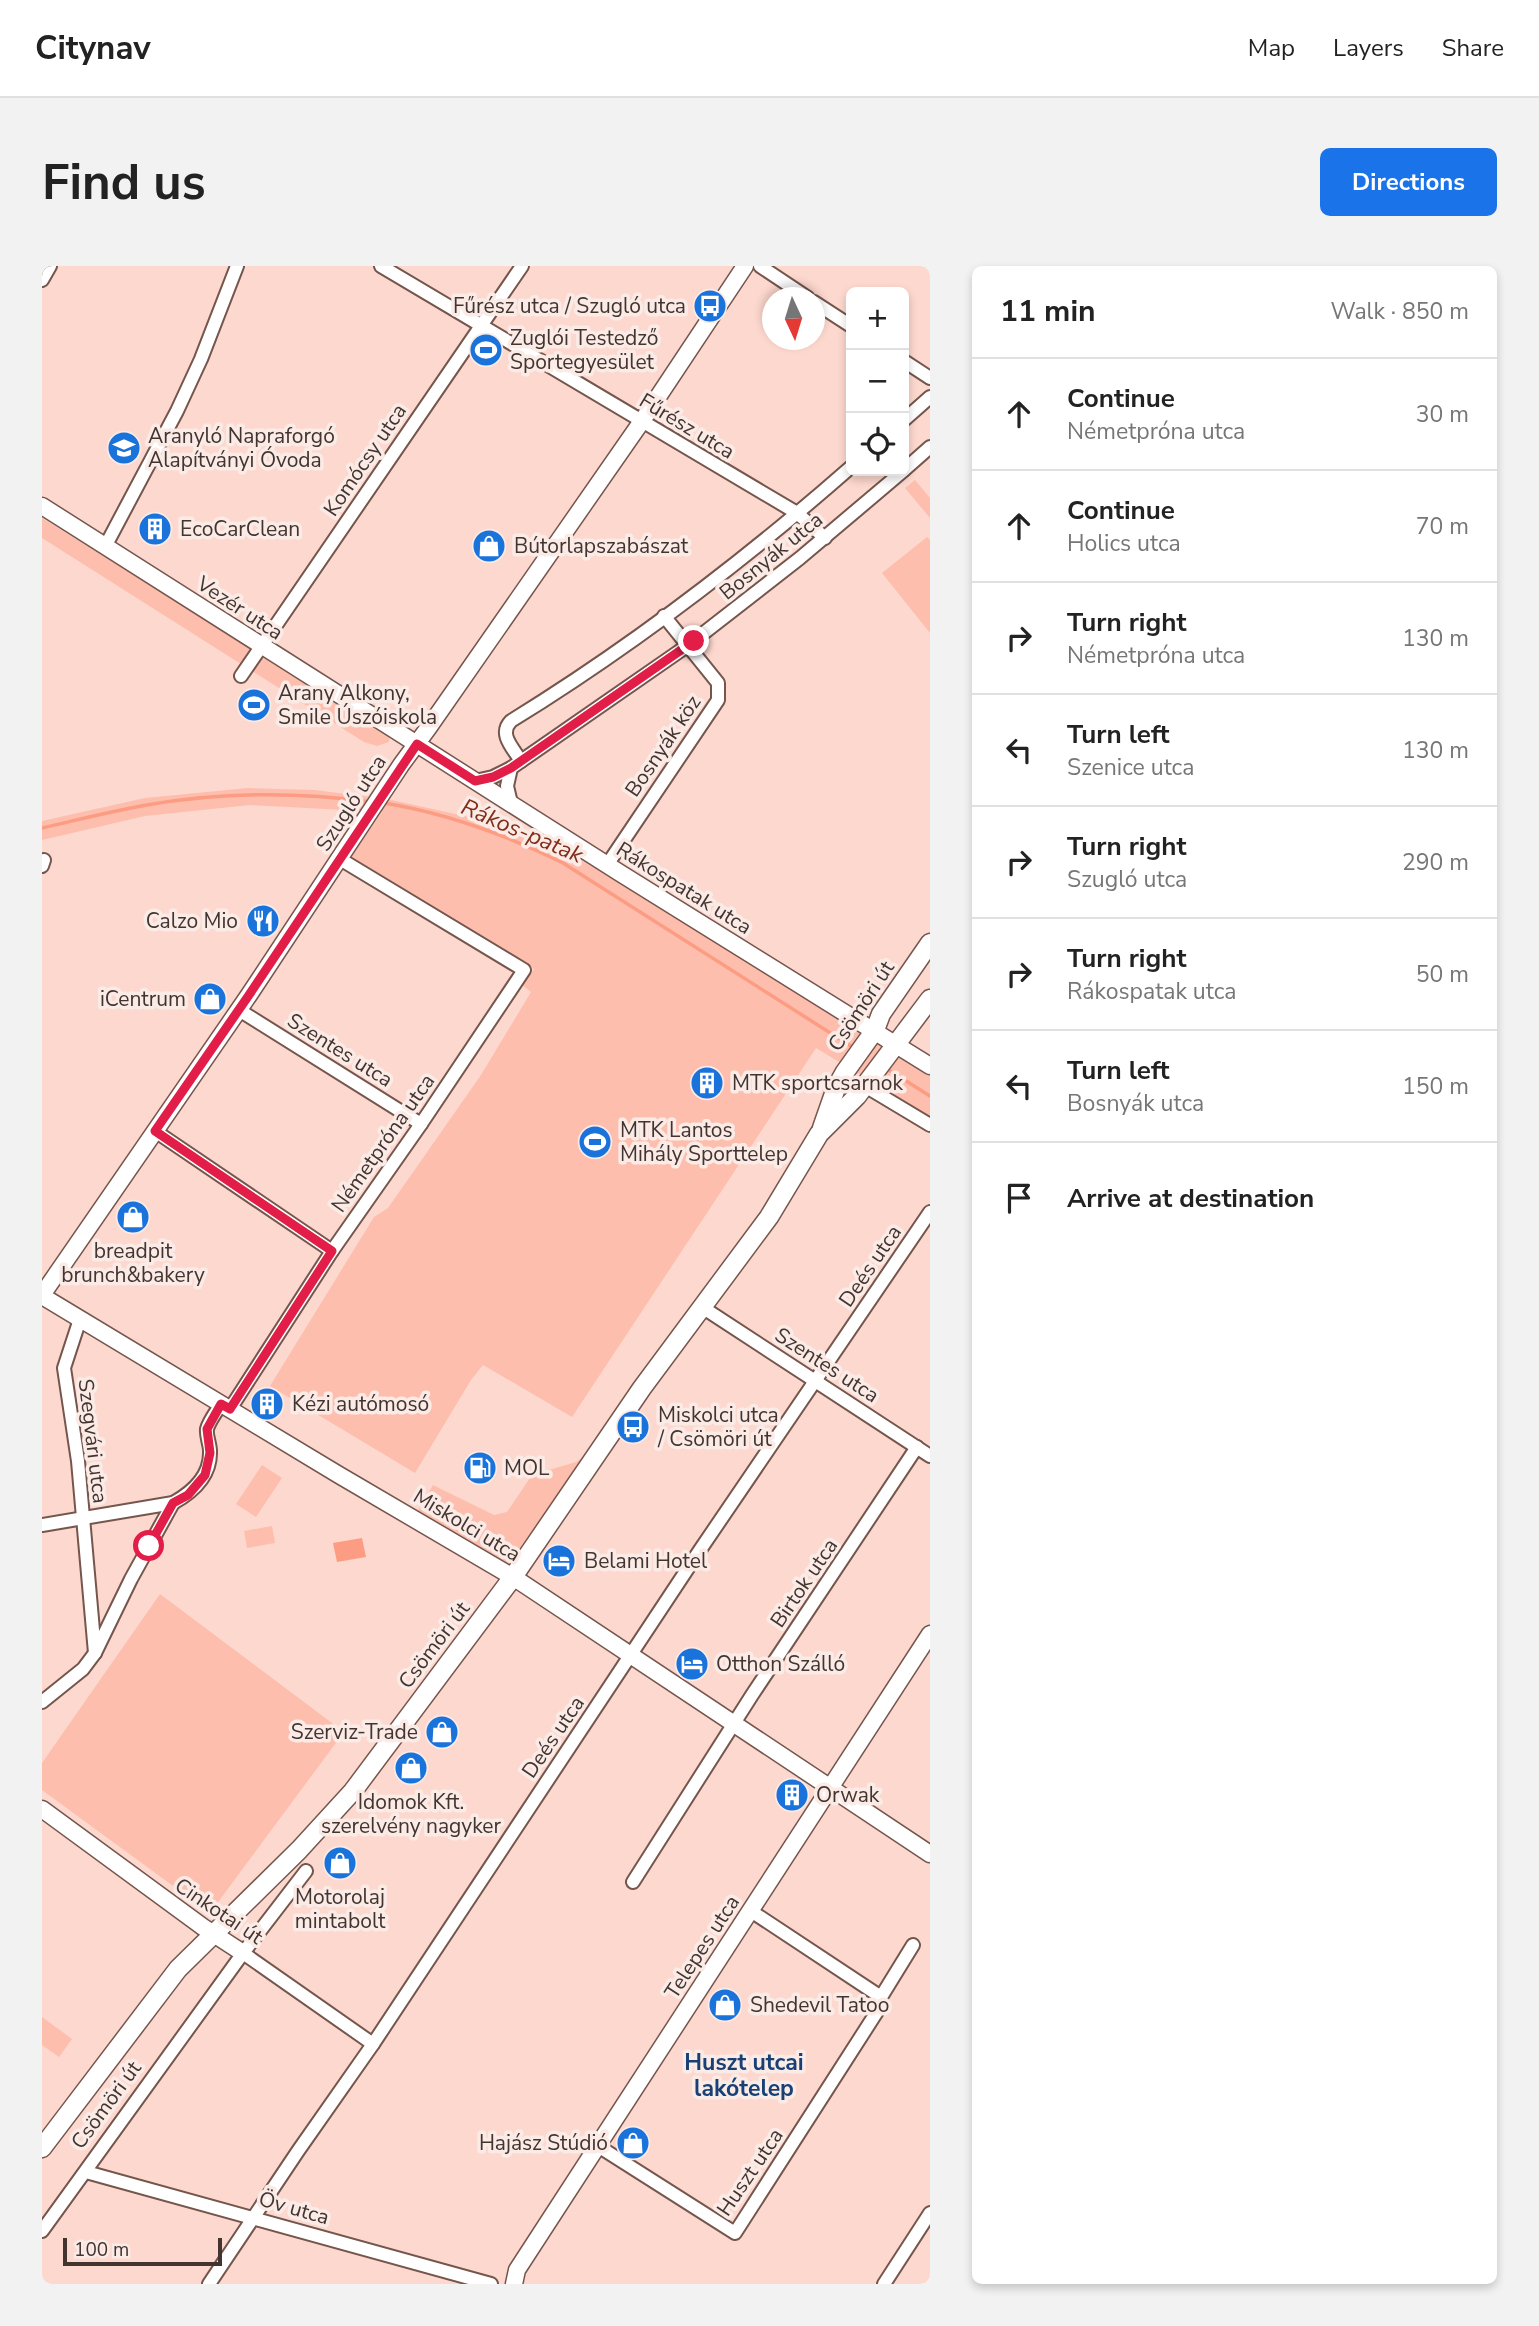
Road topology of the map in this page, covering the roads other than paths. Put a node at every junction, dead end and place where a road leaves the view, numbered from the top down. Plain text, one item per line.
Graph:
1 (50, 266) edge
2 (237, 266) edge
3 (381, 266) edge
4 (522, 266) edge
5 (745, 266) edge
6 (760, 266) edge
7 (42, 280) edge
8 (792, 287) edge
9 (825, 309) edge
10 (846, 323) edge
11 (480, 327) junction
12 (909, 364) edge
13 (930, 378) edge
14 (930, 397) edge
15 (909, 416) edge
16 (642, 421) junction
17 (930, 447) edge
18 (909, 465) edge
19 (846, 471) edge
20 (896, 476) edge
21 (42, 506) edge
22 (797, 513) junction
23 (825, 538) junction
24 (106, 545) junction
25 (664, 616) junction
26 (261, 646) junction
27 (687, 646) junction
28 (242, 676) dead end
29 (417, 744) junction
30 (516, 764) junction
31 (475, 781) junction
32 (511, 803) junction
33 (340, 859) junction
34 (607, 865) junction
35 (930, 943) edge
36 (930, 999) edge
37 (239, 1010) junction
38 (875, 1030) junction
39 (893, 1048) junction
40 (930, 1066) edge
41 (868, 1081) junction
42 (421, 1124) junction
43 (930, 1125) edge
44 (155, 1131) junction
45 (820, 1134) junction
46 (930, 1212) edge
47 (332, 1251) junction
48 (42, 1296) edge
49 (702, 1307) junction
50 (80, 1319) junction
51 (816, 1381) junction
52 (225, 1407) junction
53 (917, 1447) junction
54 (930, 1456) edge
55 (173, 1503) junction
56 (83, 1517) junction
57 (42, 1525) edge
58 (513, 1577) junction
59 (930, 1634) edge
60 (95, 1653) junction
61 (631, 1655) junction
62 (42, 1702) edge
63 (734, 1725) junction
64 (830, 1788) junction
65 (42, 1809) edge
66 (930, 1854) edge
67 (306, 1871) dead end
68 (633, 1882) dead end
69 (751, 1910) junction
70 (215, 1934) junction
71 (913, 1945) dead end
72 (243, 1953) junction
73 (881, 1997) junction
74 (373, 2045) junction
75 (598, 2146) junction
76 (42, 2148) edge
77 (86, 2172) junction
78 (930, 2213) edge
79 (254, 2217) junction
80 (42, 2231) edge
81 (209, 2284) edge
82 (491, 2284) edge
83 (514, 2284) edge
84 (884, 2284) edge

1 - 7 street
2 - 24 street
3 - 11 street, Fűrész utca
4 - 11 street, Komócsy utca
5 - 16 street, Szugló utca
6 - 8 street
9 - 10 street
11 - 16 street, Fűrész utca
11 - 26 street, Komócsy utca
12 - 13 street
14 - 15 street
16 - 22 street, Fűrész utca
16 - 29 street, Szugló utca
17 - 18 street, Bosnyák utca
19 - 22 street, Bosnyák utca
20 - 23 street, Bosnyák utca
21 - 24 street, Vezér utca
22 - 23 street, Fűrész utca
22 - 25 street, Bosnyák utca
23 - 27 street, Bosnyák utca
24 - 26 street, Vezér utca
25 - 27 street, Bosnyák köz
25 - 30 street, Bosnyák utca
26 - 28 street, Komócsy utca
26 - 29 street, Vezér utca
27 - 30 street, Bosnyák utca
27 - 34 street, Bosnyák köz
29 - 31 street, Rákospatak utca
29 - 33 street, Szugló utca
30 - 31 street, Bosnyák utca
30 - 32 street, Bosnyák utca
31 - 32 street, Rákospatak utca
32 - 34 street, Rákospatak utca
33 - 37 street, Szugló utca
33 - 42 street, Németpróna utca
34 - 38 street, Rákospatak utca
35 - 38 main road, Csömöri út
36 - 39 main road, Csömöri út
37 - 42 street, Szentes utca
37 - 44 street, Szugló utca
38 - 39 street, Rákospatak utca
38 - 45 main road, Csömöri út
39 - 40 street, Rákospatak utca
39 - 41 main road, Csömöri út
41 - 43 street
41 - 45 main road, Csömöri út
42 - 47 street, Németpróna utca
44 - 47 street
44 - 48 street, Szugló utca
45 - 49 main road, Csömöri út
46 - 51 street, Deés utca
47 - 52 street, Németpróna utca
48 - 50 street, Miskolci utca
49 - 51 street, Szentes utca
49 - 58 main road, Csömöri út
50 - 52 street, Miskolci utca
50 - 56 street, Szegvári utca
51 - 53 street, Szentes utca
51 - 61 street, Deés utca
52 - 55 street, Németpróna utca
52 - 58 street, Miskolci utca
53 - 54 street, Szentes utca
53 - 63 street, Birtok utca
55 - 56 street
55 - 60 street
56 - 57 street
56 - 60 street, Szegvári utca
58 - 61 street, Miskolci utca
58 - 70 main road, Csömöri út
59 - 64 street, Telepes utca
60 - 62 street
61 - 63 street, Miskolci utca
61 - 74 street, Deés utca
63 - 64 street, Miskolci utca
63 - 68 street, Birtok utca
64 - 66 street, Miskolci utca
64 - 69 street, Telepes utca
65 - 70 street, Cinkotai út
67 - 72 street, Csömöri út
69 - 73 street
69 - 75 street, Telepes utca
70 - 72 street, Cinkotai út
70 - 76 main road, Csömöri út
71 - 73 street, Huszt utca
72 - 74 street, Cinkotai út
72 - 77 street, Csömöri út
73 - 75 street, Huszt utca
74 - 79 street, Deés utca
75 - 83 street, Telepes utca
77 - 79 street, Öv utca
77 - 80 street, Csömöri út
78 - 84 street
79 - 81 street, Deés utca
79 - 82 street, Öv utca

